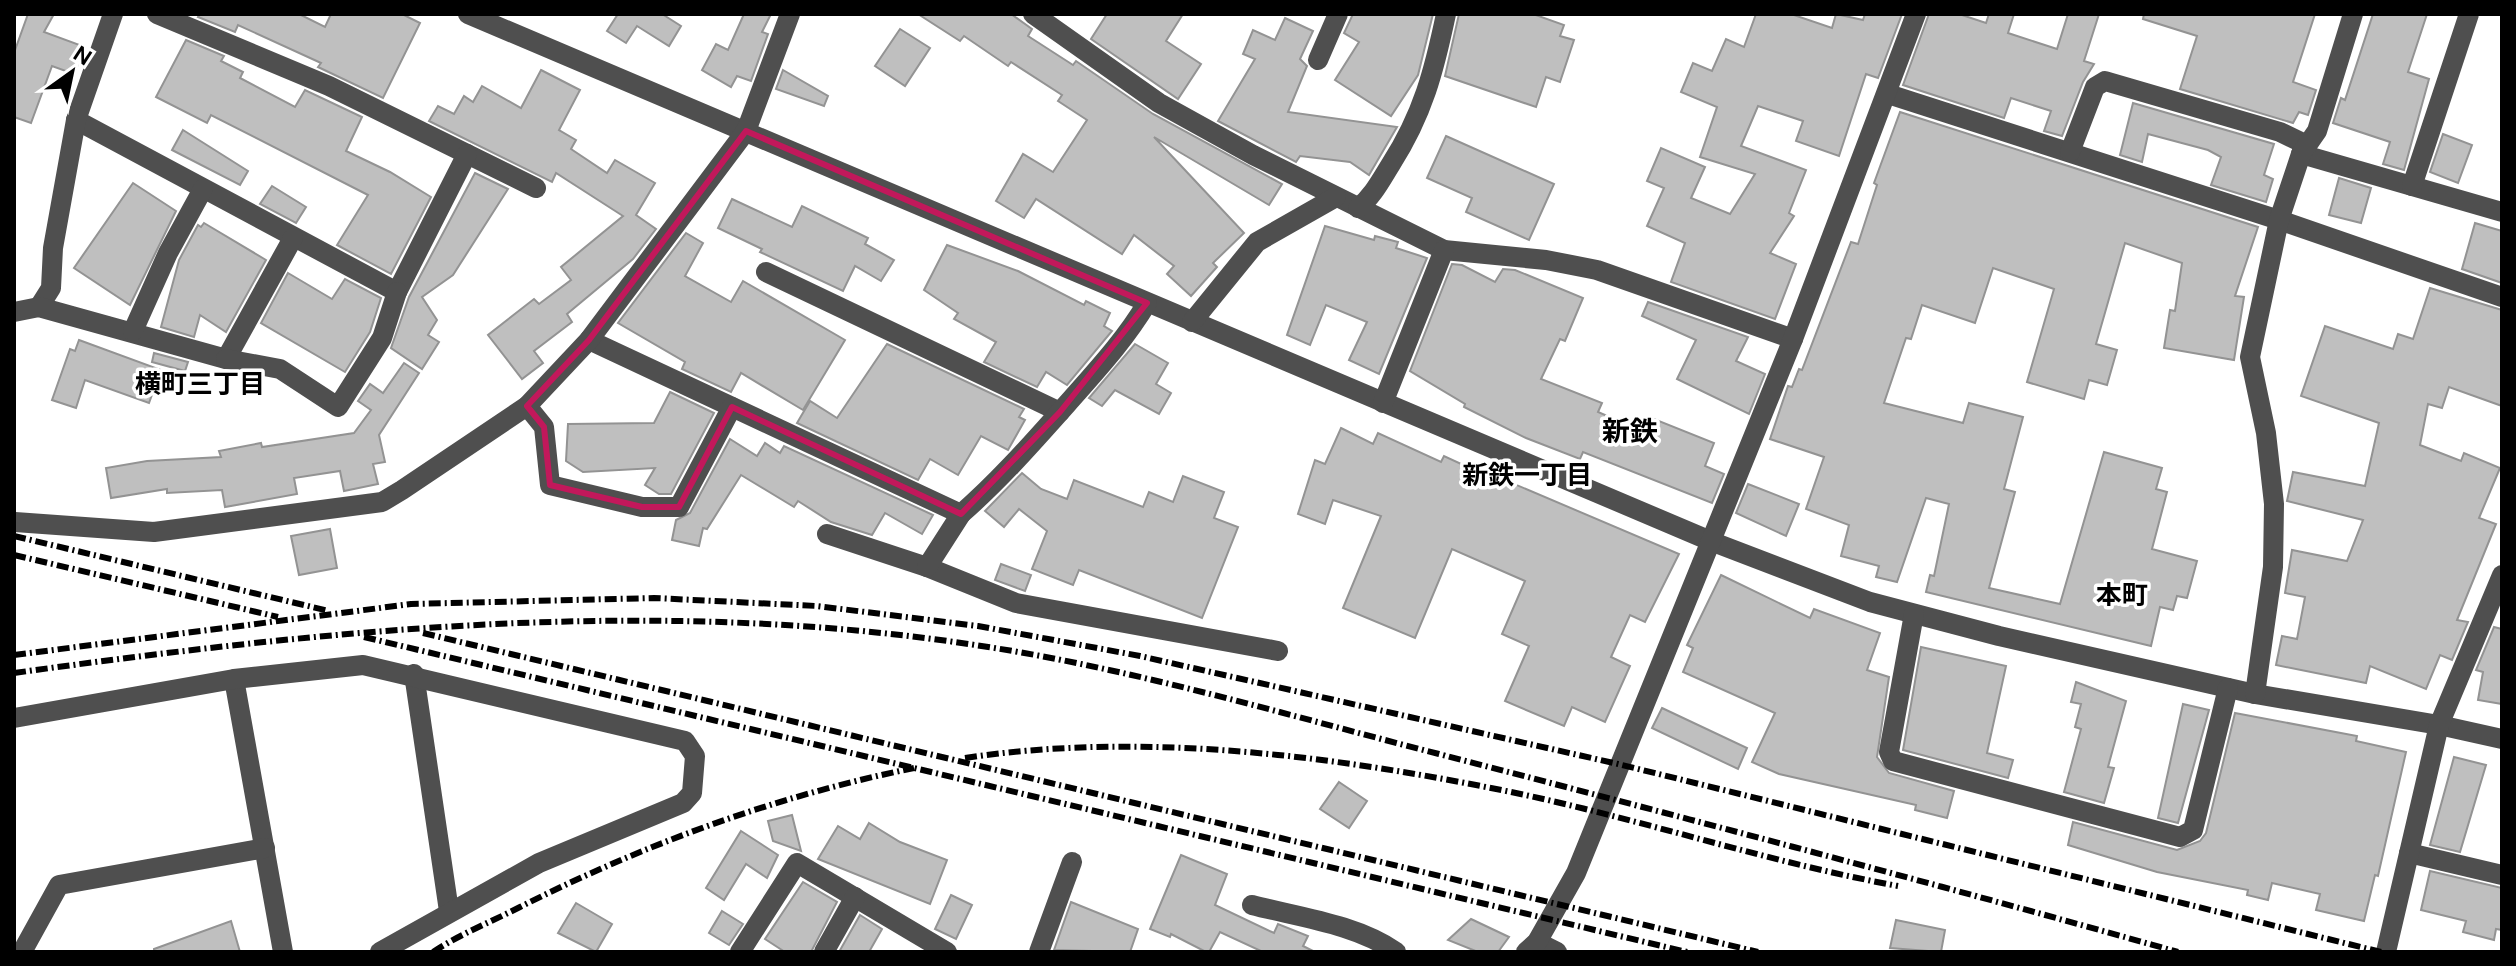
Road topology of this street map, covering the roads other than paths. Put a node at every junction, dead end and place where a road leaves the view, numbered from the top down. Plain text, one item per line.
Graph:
1 (113, 14) edge
2 (157, 14) edge
3 (468, 14) edge
4 (790, 14) edge
5 (1033, 14) edge
6 (1338, 14) edge
7 (1446, 14) edge
8 (1916, 14) edge
9 (2353, 14) edge
10 (2469, 14) edge
11 (1318, 60) dead end
12 (1888, 94) junction
13 (76, 120) junction
14 (746, 131) junction
15 (2304, 149) junction
16 (2070, 152) junction
17 (467, 154) junction
18 (2412, 186) junction
19 (536, 188) dead end
20 (203, 189) junction
21 (1336, 197) junction
22 (1358, 208) junction
23 (2502, 212) edge
24 (2279, 220) junction
25 (293, 238) junction
26 (1444, 250) junction
27 (766, 272) dead end
28 (397, 292) junction
29 (2502, 297) edge
30 (1147, 303) junction
31 (39, 307) junction
32 (14, 312) edge
33 (1192, 322) junction
34 (133, 331) junction
35 (1793, 339) junction
36 (589, 340) junction
37 (226, 359) junction
38 (1383, 403) junction
39 (527, 406) junction
40 (732, 407) junction
41 (1060, 412) junction
42 (961, 514) junction
43 (15, 522) edge
44 (827, 534) dead end
45 (1713, 542) junction
46 (927, 567) junction
47 (2502, 575) edge
48 (1914, 614) junction
49 (1278, 651) dead end
50 (414, 674) junction
51 (234, 679) junction
52 (2228, 688) junction
53 (2255, 694) junction
54 (14, 718) edge
55 (2439, 725) junction
56 (2502, 739) edge
57 (265, 848) junction
58 (2409, 853) junction
59 (1072, 862) dead end
60 (2502, 875) edge
61 (855, 897) junction
62 (1252, 905) dead end
63 (449, 911) junction
64 (1532, 947) edge
65 (22, 952) edge
66 (283, 952) edge
67 (380, 952) edge
68 (740, 952) edge
69 (824, 952) edge
70 (947, 952) edge
71 (1039, 952) edge
72 (1396, 952) edge
73 (1557, 952) edge
74 (2386, 952) edge

1 - 13 street
2 - 17 street
3 - 14 street
4 - 14 street
5 - 21 street
6 - 11 street
7 - 22 street
8 - 12 street
9 - 15 street
10 - 18 street
12 - 16 street
12 - 35 street
13 - 20 street
13 - 31 street
14 - 30 street
14 - 36 street
15 - 16 street
15 - 18 street
15 - 24 street
16 - 24 street
17 - 19 street
17 - 28 street
18 - 23 street
20 - 25 street
20 - 34 street
21 - 22 street
21 - 33 street
22 - 26 street
24 - 29 street
24 - 53 street
25 - 28 street
25 - 37 street
26 - 35 street
26 - 38 street
27 - 41 street
28 - 37 street
30 - 33 street
30 - 41 street
31 - 32 street
31 - 34 street
33 - 38 street
34 - 37 street
35 - 45 street
36 - 39 street
36 - 40 street
38 - 45 street
39 - 40 street
39 - 43 street
40 - 42 street
41 - 42 street
42 - 46 street
44 - 46 street
45 - 48 street
45 - 64 street
46 - 49 street
47 - 55 street
48 - 52 street
48 - 52 street
50 - 51 street
50 - 63 street
50 - 63 street
51 - 54 street
51 - 57 street
52 - 53 street
53 - 55 street
55 - 56 street
55 - 58 street
57 - 65 street
57 - 66 street
58 - 60 street
58 - 74 street
59 - 71 street
61 - 68 street
61 - 69 street
61 - 70 street
62 - 72 street
63 - 67 street
64 - 73 street

